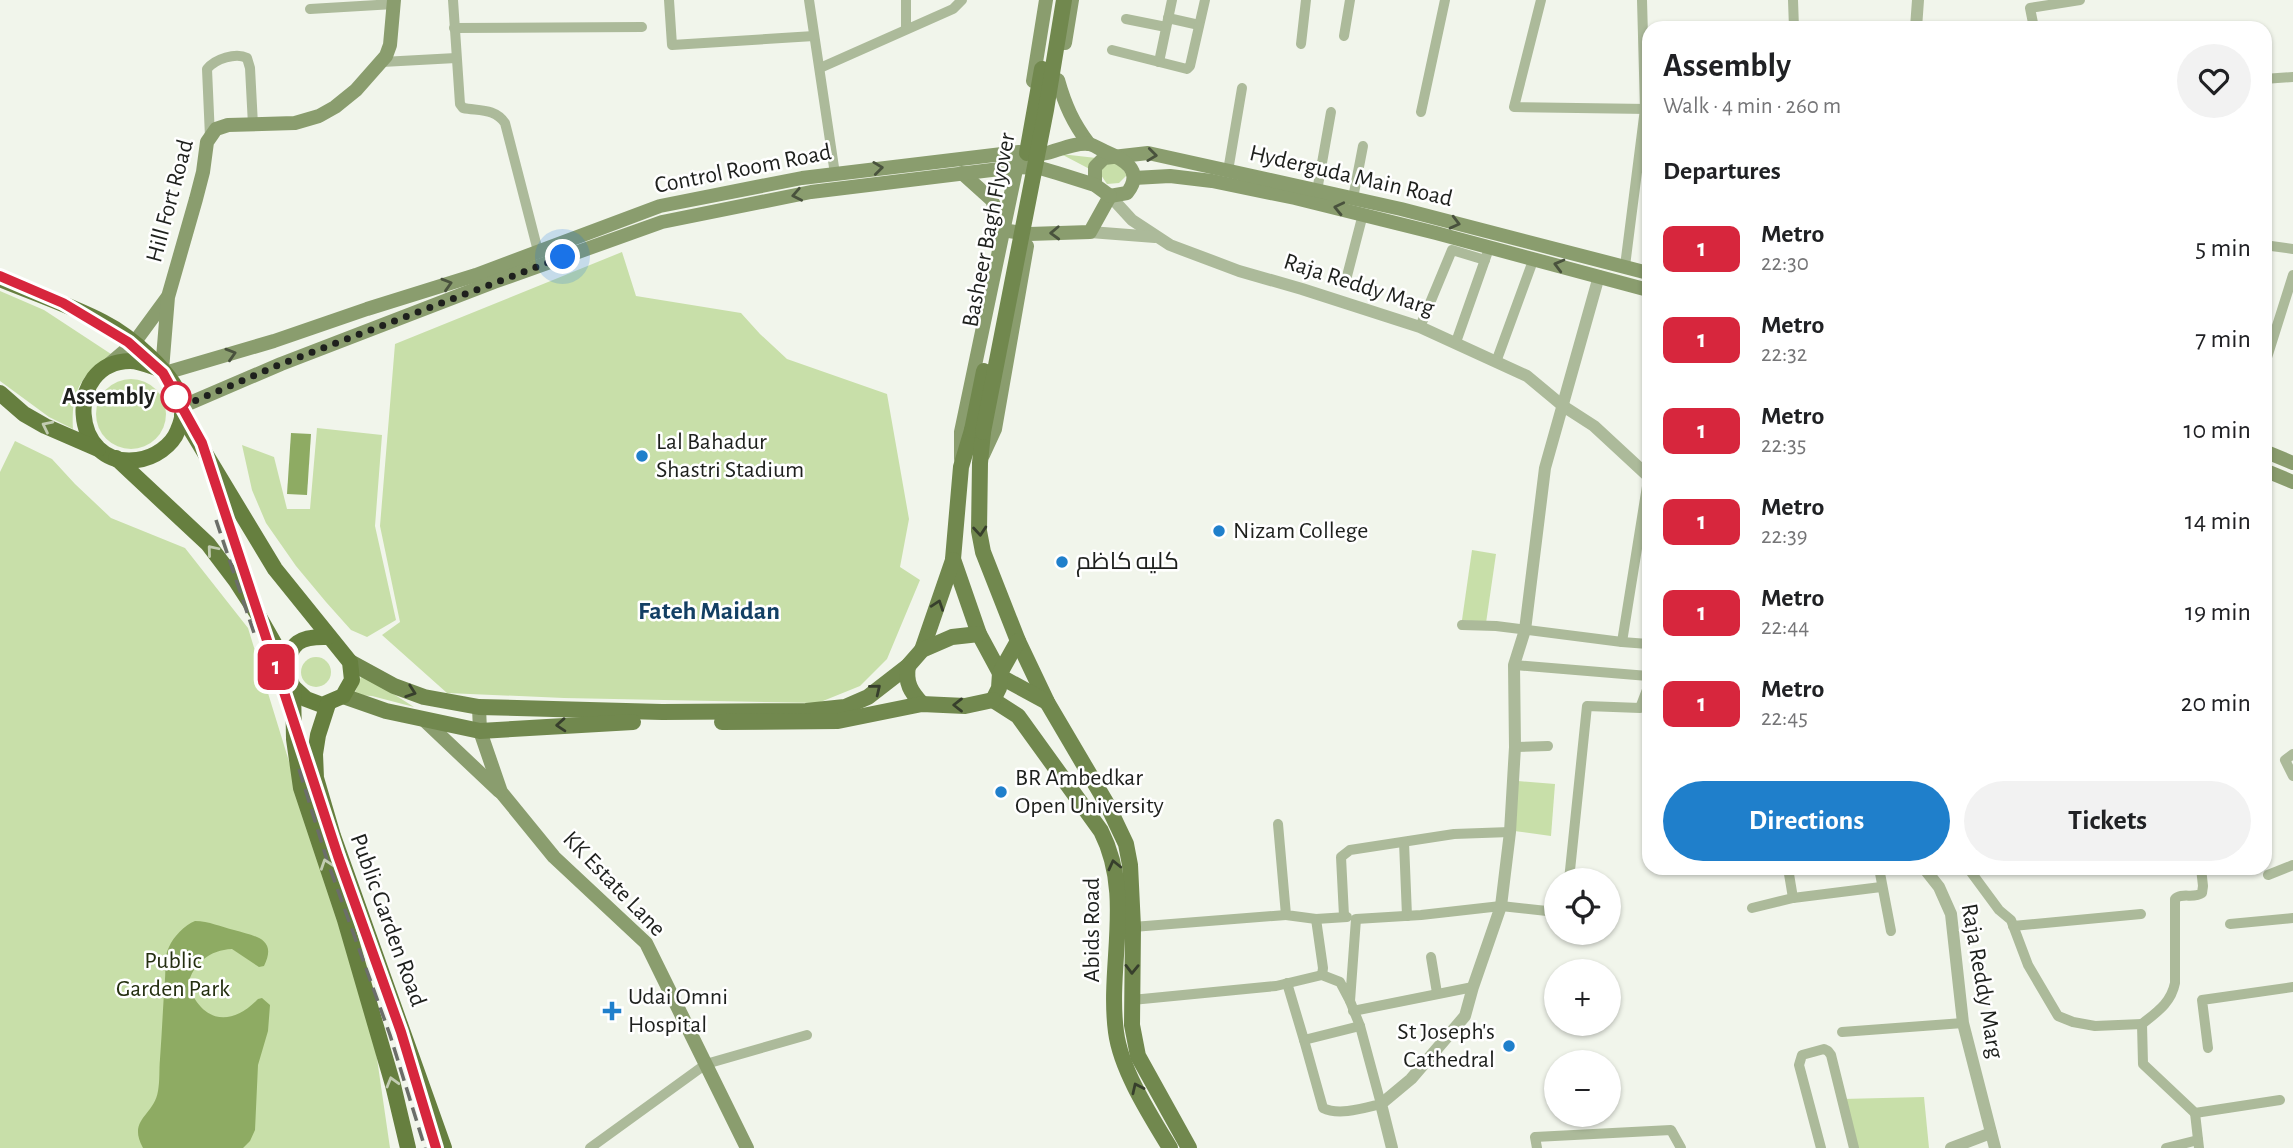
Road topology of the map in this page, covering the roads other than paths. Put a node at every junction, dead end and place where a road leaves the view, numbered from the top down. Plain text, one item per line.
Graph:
1 (453, 0) edge
2 (669, 0) edge
3 (809, 0) edge
4 (906, 0) edge
5 (962, 0) edge
6 (1046, 0) edge
7 (1055, 0) edge
8 (1064, 0) edge
9 (1073, 0) edge
10 (1172, 0) edge
11 (1205, 0) edge
12 (1306, 0) edge
13 (1350, 0) edge
14 (1445, 0) edge
15 (1541, 0) edge
16 (1642, 0) edge
17 (1793, 0) edge
18 (1918, 0) edge
19 (2080, 0) edge
20 (394, 2) edge
21 (310, 9) dead end
22 (1126, 19) dead end
23 (1643, 21) edge
24 (1794, 21) edge
25 (1916, 21) edge
26 (2032, 21) edge
27 (1167, 22) junction
28 (1199, 25) junction
29 (642, 27) dead end
30 (454, 28) junction
31 (906, 29) junction
32 (814, 36) junction
33 (1343, 36) dead end
34 (1301, 44) dead end
35 (1112, 50) dead end
36 (456, 58) junction
37 (382, 62) junction
38 (1159, 62) junction
39 (820, 68) junction
40 (2293, 77) edge
41 (2272, 78) edge
42 (1058, 80) junction
43 (1242, 88) dead end
44 (1642, 109) edge
45 (1421, 111) dead end
46 (1331, 112) dead end
47 (253, 124) junction
48 (210, 138) junction
49 (1089, 144) junction
50 (1642, 145) edge
51 (1363, 146) dead end
52 (1115, 156) junction
53 (1018, 160) junction
54 (1042, 161) junction
55 (1228, 171) junction
56 (835, 173) junction
57 (962, 173) junction
58 (1134, 178) junction
59 (1095, 185) junction
60 (1317, 191) junction
61 (1110, 196) junction
62 (1353, 198) junction
63 (644, 211) junction
64 (1363, 214) junction
65 (649, 226) junction
66 (1002, 230) junction
67 (1090, 232) junction
68 (1029, 234) junction
69 (1155, 237) junction
70 (2272, 246) edge
71 (2293, 249) edge
72 (538, 251) junction
73 (1488, 253) junction
74 (1534, 258) junction
75 (1625, 267) junction
76 (1642, 271) edge
77 (1347, 276) dead end
78 (1599, 276) junction
79 (0, 279) edge
80 (2292, 282) edge
81 (1642, 288) edge
82 (167, 297) junction
83 (1420, 327) junction
84 (1455, 342) junction
85 (134, 343) junction
86 (2272, 343) edge
87 (1496, 362) junction
88 (162, 371) junction
89 (100, 373) junction
90 (0, 393) edge
91 (1563, 406) junction
92 (182, 411) junction
93 (977, 431) junction
94 (101, 450) junction
95 (2272, 454) edge
96 (116, 458) junction
97 (980, 463) junction
98 (2293, 463) edge
99 (961, 467) junction
100 (1642, 471) edge
101 (2272, 473) edge
102 (2293, 482) edge
103 (1642, 516) edge
104 (953, 559) junction
105 (305, 607) junction
106 (1462, 625) dead end
107 (1525, 630) junction
108 (268, 634) junction
109 (979, 634) junction
110 (328, 637) junction
111 (1017, 641) junction
112 (1622, 642) junction
113 (1642, 644) edge
114 (922, 650) junction
115 (350, 662) junction
116 (1514, 665) junction
117 (908, 666) junction
118 (286, 670) junction
119 (1001, 675) junction
120 (1642, 676) edge
121 (293, 687) junction
122 (343, 696) junction
123 (993, 700) junction
124 (1047, 702) junction
125 (1642, 703) edge
126 (328, 704) junction
127 (922, 704) junction
128 (480, 707) junction
129 (424, 720) junction
130 (480, 731) junction
131 (1548, 746) dead end
132 (1515, 747) junction
133 (2293, 754) edge
134 (2293, 776) edge
135 (500, 792) junction
136 (1278, 824) dead end
137 (1510, 832) junction
138 (1404, 842) junction
139 (2293, 865) edge
140 (1570, 868) edge
141 (2272, 873) edge
142 (1789, 875) edge
143 (1880, 875) edge
144 (1930, 875) edge
145 (1973, 875) edge
146 (2202, 875) edge
147 (1881, 887) junction
148 (1793, 898) junction
149 (1501, 906) junction
150 (1752, 908) dead end
151 (1544, 911) edge
152 (2141, 914) dead end
153 (1286, 915) junction
154 (1344, 916) junction
155 (1407, 916) junction
156 (2293, 918) edge
157 (1317, 919) junction
158 (1356, 919) junction
159 (2230, 924) dead end
160 (2013, 926) junction
161 (1133, 927) junction
162 (1891, 931) dead end
163 (1431, 957) dead end
164 (1322, 975) junction
165 (1287, 984) junction
166 (1472, 987) junction
167 (2293, 987) edge
168 (1437, 993) junction
169 (1132, 999) junction
170 (1351, 1006) junction
171 (1963, 1023) junction
172 (2142, 1024) junction
173 (1360, 1026) junction
174 (1842, 1032) dead end
175 (807, 1035) dead end
176 (1304, 1040) junction
177 (2208, 1048) dead end
178 (706, 1063) junction
179 (2280, 1100) dead end
180 (1381, 1104) junction
181 (2195, 1113) junction
182 (1991, 1133) junction
183 (2198, 1144) edge
184 (408, 1148) edge
185 (444, 1148) edge
186 (590, 1148) edge
187 (747, 1148) edge
188 (1170, 1148) edge
189 (1189, 1148) edge
190 (1392, 1148) edge
191 (1536, 1148) edge
192 (1681, 1148) edge
193 (1821, 1148) edge
194 (1854, 1148) edge
195 (1951, 1148) edge
196 (1995, 1148) edge
197 (2166, 1148) edge

1 - 30 street
2 - 32 street
3 - 32 street
4 - 31 street
5 - 31 street
6 - 53 main road
7 - 93 main road, Basheer Bagh Flyover, bridge
8 - 93 main road, Basheer Bagh Flyover, bridge
9 - 42 main road
10 - 27 street
11 - 28 street
12 - 34 street
13 - 33 street
14 - 45 street
15 - 44 street
16 - 23 street
17 - 24 street
18 - 25 street
19 - 26 street
20 - 21 street
20 - 37 main road, Hill Fort Road
22 - 27 street
27 - 28 street
27 - 38 street
28 - 38 street
29 - 30 street
30 - 36 street
31 - 39 street
32 - 39 street
35 - 38 street
36 - 37 street
36 - 72 street
37 - 47 main road, Hill Fort Road
39 - 56 street
40 - 41 street
42 - 49 main road
42 - 54 main road
43 - 55 street
46 - 60 street
47 - 48 main road, Hill Fort Road
47 - 48 street
48 - 82 main road, Hill Fort Road
49 - 52 main road, Hyderguda Main Road
49 - 54 main road
50 - 75 street
51 - 62 street
52 -> 55 main road, Hyderguda Main Road
52 - 58 main road
52 - 59 main road
53 - 54 main road
56 -> 53 main road, Control Room Road
53 - 57 main road, Control Room Road
53 - 66 main road
54 - 59 main road, Raja Reddy Marg
54 - 68 main road
55 - 60 main road, Hyderguda Main Road
56 - 63 main road, Control Room Road
57 -> 65 main road, Control Room Road
57 - 66 main road
58 - 61 main road
64 -> 58 main road, Hyderguda Main Road
59 - 61 main road, Raja Reddy Marg
60 - 62 main road, Hyderguda Main Road
61 - 67 main road
61 - 69 street, Raja Reddy Marg
62 -> 75 main road, Hyderguda Main Road
63 - 65 main road
63 - 72 main road, Control Room Road
64 - 73 main road, Hyderguda Main Road
64 - 77 street
65 - 92 main road, Control Room Road
66 - 68 main road
66 - 99 main road
67 -> 68 main road
67 - 69 street
68 - 97 main road
69 - 83 street, Raja Reddy Marg
70 - 71 street
88 -> 72 main road, Control Room Road
73 - 74 main road, Hyderguda Main Road
73 - 83 street
73 - 84 street
78 -> 74 main road, Hyderguda Main Road
74 - 87 street
75 - 76 main road, Hyderguda Main Road
78 - 81 main road, Hyderguda Main Road
78 - 91 street
79 - 85 highway
80 - 86 street
82 - 85 main road
82 - 88 main road, Hill Fort Road
83 - 84 street, Raja Reddy Marg
84 - 87 street, Raja Reddy Marg
85 - 88 highway
85 - 89 main road
87 - 91 street, Raja Reddy Marg
88 - 89 highway
88 - 92 highway
89 - 94 highway
94 -> 90 highway
91 - 100 street, Raja Reddy Marg
91 - 107 street
92 - 96 highway
92 - 105 highway
93 - 97 main road, Basheer Bagh Flyover
93 - 99 main road, Basheer Bagh Flyover
94 - 96 highway
95 - 98 main road
108 -> 96 highway
97 -> 111 main road, Basheer Bagh Flyover
99 - 104 main road, Basheer Bagh Flyover
101 - 102 main road
103 - 112 street
104 - 109 main road
114 -> 104 main road
105 - 108 highway
105 - 110 highway
106 - 107 street
107 - 112 street
107 - 116 street
108 - 118 highway
109 - 114 main road
109 - 119 main road
110 - 115 highway
110 - 118 highway
111 - 119 main road
111 - 124 main road, Basheer Bagh Flyover
112 - 113 street
114 - 117 main road
115 - 122 highway
115 -> 128 main road
116 - 120 street
116 - 132 street
117 - 127 main road
128 -> 117 main road
118 - 121 highway
119 - 123 main road
119 - 124 main road
121 - 126 highway
184 -> 121 highway
122 - 126 highway
122 - 129 main road
123 -> 127 main road
188 -> 123 main road, Abids Road
124 - 161 main road, Basheer Bagh Flyover
125 - 140 street
126 - 185 highway, Public Garden Road
127 -> 130 main road
128 - 130 main road, KK Estate Lane
129 - 130 main road
129 - 135 main road
130 - 135 main road, KK Estate Lane
131 - 132 street
132 - 137 street
133 - 134 street
135 - 178 main road, KK Estate Lane
136 - 153 street
137 - 138 street
137 - 149 street
138 - 154 street
138 - 155 street
139 - 141 street
142 - 148 street
143 - 147 street
144 - 171 street, Raja Reddy Marg
145 - 160 street
146 - 172 street
147 - 148 street
147 - 162 street
148 - 150 street
149 - 151 street
149 - 155 street
149 - 166 street
152 - 160 street
153 - 157 street
153 - 161 street
154 - 157 street
154 - 158 street
155 - 158 street
156 - 159 street
157 - 164 street
158 - 170 street
160 - 172 street
161 -> 169 main road, Basheer Bagh Flyover
163 - 168 street
164 - 165 street
164 - 170 street
165 - 169 street
165 - 176 street
166 - 168 street
166 - 180 street
167 - 177 street
168 - 170 street
169 - 189 main road, Basheer Bagh Flyover
170 - 173 street
171 - 174 street
171 - 182 street, Raja Reddy Marg
172 - 181 street
173 - 176 street
173 - 180 street
175 - 178 street
176 - 180 street
178 - 186 street
178 - 187 main road, KK Estate Lane
179 - 181 street
180 - 190 street
181 - 183 street
182 - 195 street
182 - 196 street, Raja Reddy Marg
183 - 197 street
191 - 192 street
193 - 194 street

